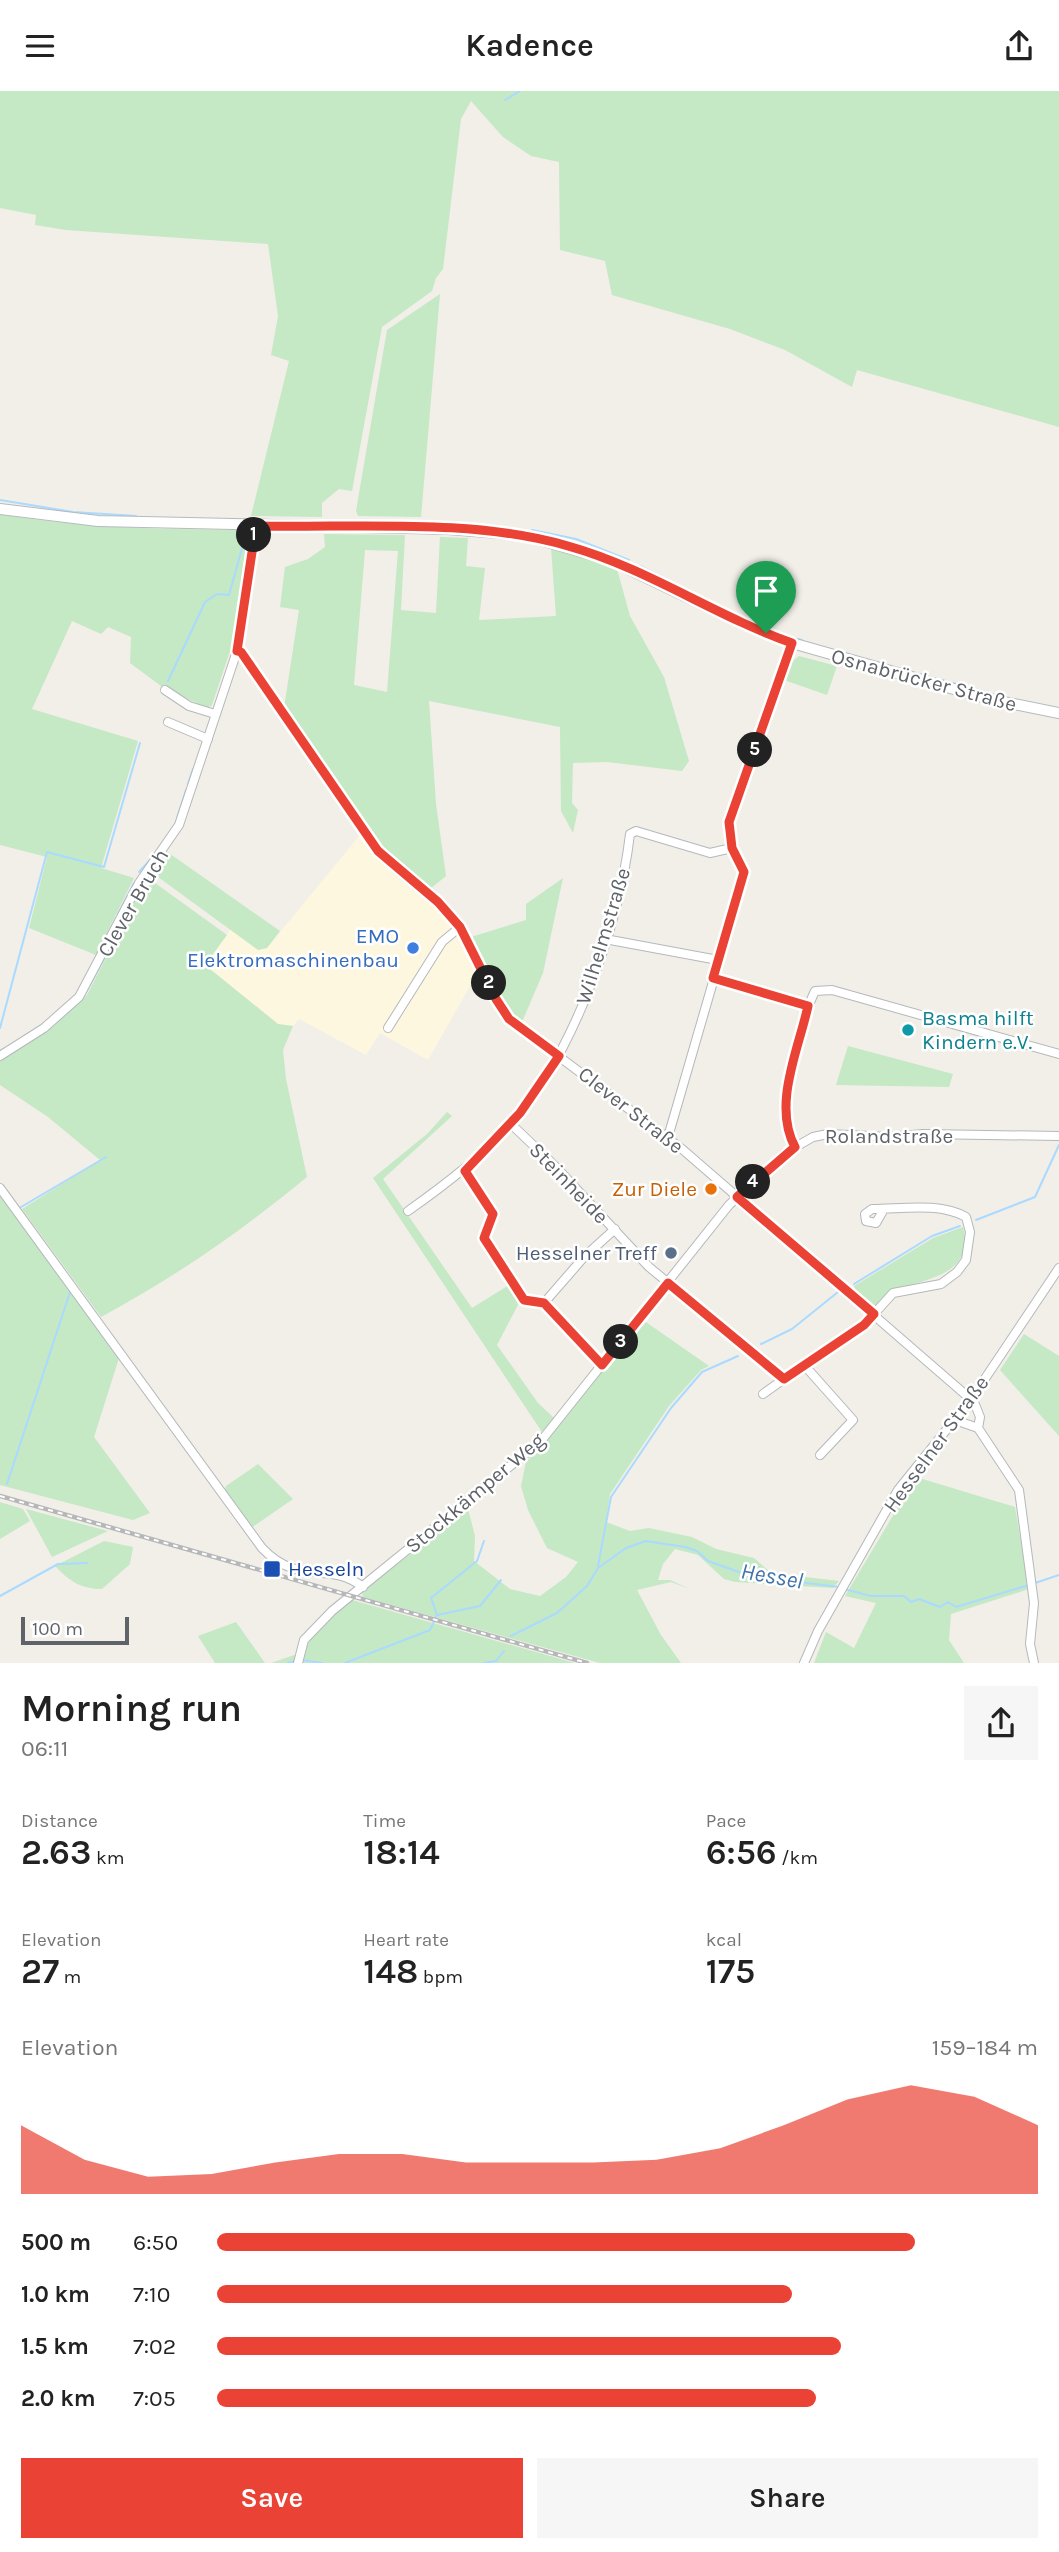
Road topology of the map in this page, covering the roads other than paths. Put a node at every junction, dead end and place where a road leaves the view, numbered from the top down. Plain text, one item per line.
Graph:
1 (0, 509) edge
2 (256, 526) junction
3 (792, 643) junction
4 (237, 651) junction
5 (165, 690) dead end
6 (1059, 713) edge
7 (215, 714) junction
8 (168, 722) dead end
9 (208, 739) junction
10 (732, 848) junction
11 (460, 927) junction
12 (606, 939) junction
13 (718, 960) junction
14 (713, 978) junction
15 (808, 1006) junction
16 (388, 1028) dead end
17 (1059, 1053) edge
18 (0, 1055) edge
19 (559, 1056) junction
20 (511, 1124) junction
21 (1059, 1136) edge
22 (668, 1137) junction
23 (795, 1147) junction
24 (465, 1171) junction
25 (0, 1188) edge
26 (737, 1197) junction
27 (884, 1209) dead end
28 (408, 1211) dead end
29 (615, 1229) junction
30 (1059, 1268) edge
31 (668, 1283) junction
32 (544, 1303) junction
33 (874, 1314) junction
34 (602, 1365) junction
35 (805, 1366) junction
36 (784, 1379) junction
37 (763, 1394) dead end
38 (972, 1398) junction
39 (954, 1420) junction
40 (978, 1428) junction
41 (820, 1455) dead end
42 (363, 1587) junction
43 (298, 1663) edge
44 (804, 1663) edge
45 (1034, 1663) edge

1 - 2 main road, Osnabrücker Straße
2 - 3 main road, Osnabrücker Straße
2 - 4 street
3 - 6 main road, Osnabrücker Straße
3 - 10 street
4 - 7 street, Clever Bruch
4 - 11 street, Clever Straße
5 - 7 street
7 - 9 street, Clever Bruch
8 - 9 street
9 - 18 street, Clever Bruch
10 - 12 street, Wilhelmstraße
10 - 13 street
11 - 16 street
11 - 19 street, Clever Straße
12 - 13 street
12 - 19 street, Wilhelmstraße
13 - 14 street
14 - 15 street
14 - 22 street
15 - 17 street
15 - 23 street
19 - 20 street, Steinheide
19 - 22 street, Clever Straße
20 - 24 street
20 - 29 street, Steinheide
21 - 23 street, Rolandstraße
22 - 26 street, Clever Straße
23 - 26 street, Rolandstraße
24 - 28 street
24 - 32 street
25 - 42 street
26 - 31 street, Stockkämper Weg
26 - 33 street, Clever Straße
27 - 33 street
29 - 31 street, Steinheide
29 - 32 street
30 - 38 street, Hesselner Straße
31 - 34 street, Stockkämper Weg
31 - 36 street, Steinheide
32 - 34 street
33 - 35 street
33 - 38 street, Clever Straße
34 - 42 street, Stockkämper Weg
35 - 36 street
35 - 41 street
36 - 37 street
38 - 39 street, Hesselner Straße
38 - 40 street
39 - 40 street
39 - 44 street, Hesselner Straße
40 - 45 street
42 - 43 street, Stockkämper Weg

